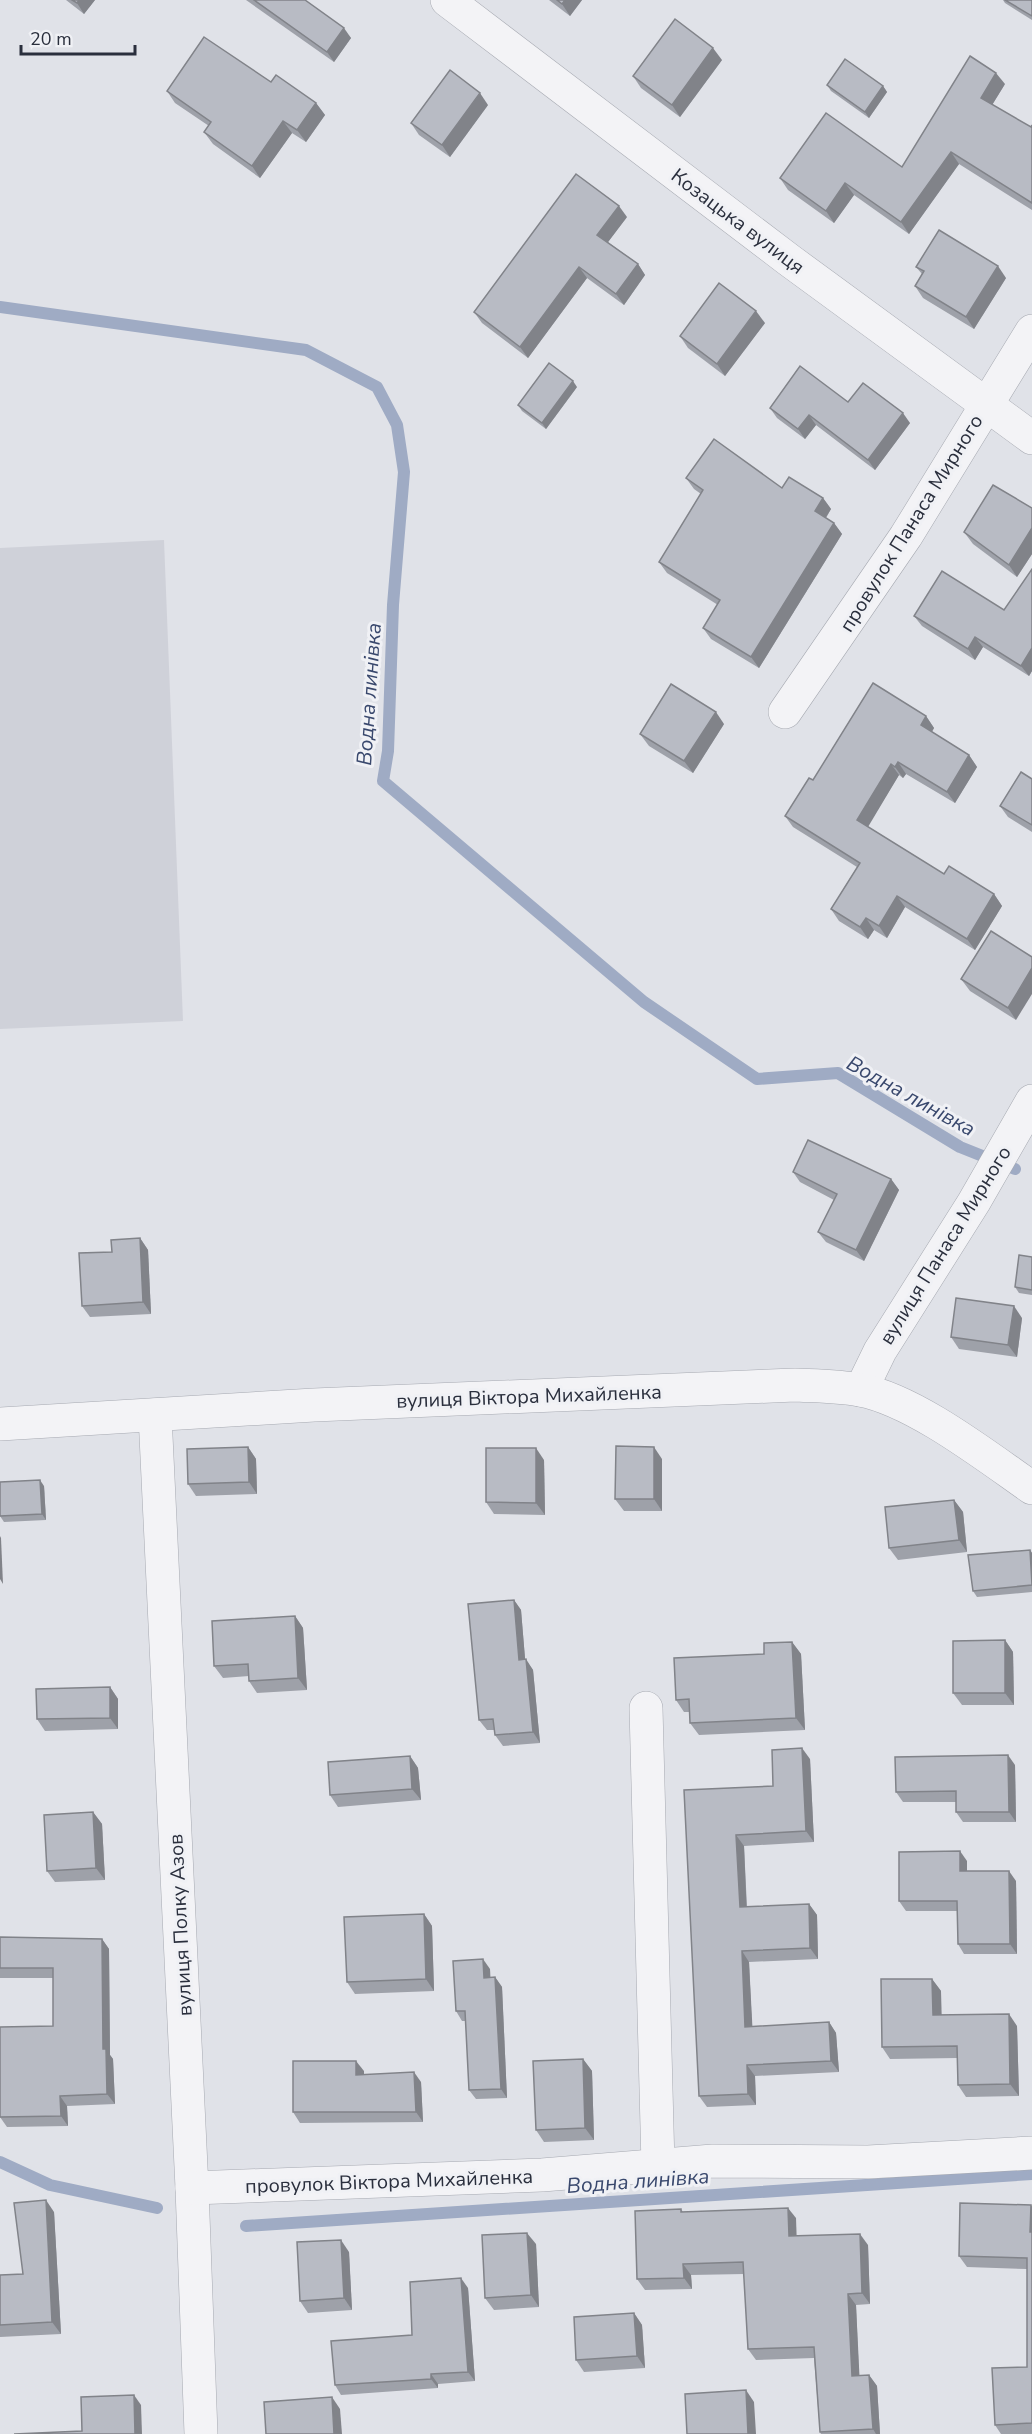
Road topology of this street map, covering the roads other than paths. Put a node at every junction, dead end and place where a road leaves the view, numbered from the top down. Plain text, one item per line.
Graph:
1 (447, 0) edge
2 (1032, 331) edge
3 (987, 404) junction
4 (1032, 438) edge
5 (785, 712) dead end
6 (1032, 1101) edge
7 (861, 1390) junction
8 (155, 1415) junction
9 (0, 1424) edge
10 (1032, 1488) edge
11 (646, 1708) dead end
12 (1032, 2153) edge
13 (658, 2165) junction
14 (192, 2188) junction
15 (201, 2434) edge

1 - 3 street, Козацька вулиця
2 - 3 street, провулок Панаса Мирного
3 - 4 street, Козацька вулиця
3 - 5 street, провулок Панаса Мирного
6 - 7 street, вулиця Панаса Мирного
7 - 8 street, вулиця Віктора Михайленка
7 - 10 street, вулиця Віктора Михайленка
8 - 9 street, вулиця Віктора Михайленка
8 - 14 street, вулиця Полку Азов
11 - 13 street
12 - 13 street, провулок Віктора Михайленка
13 - 14 street, провулок Віктора Михайленка
14 - 15 street, вулиця Полку Азов

